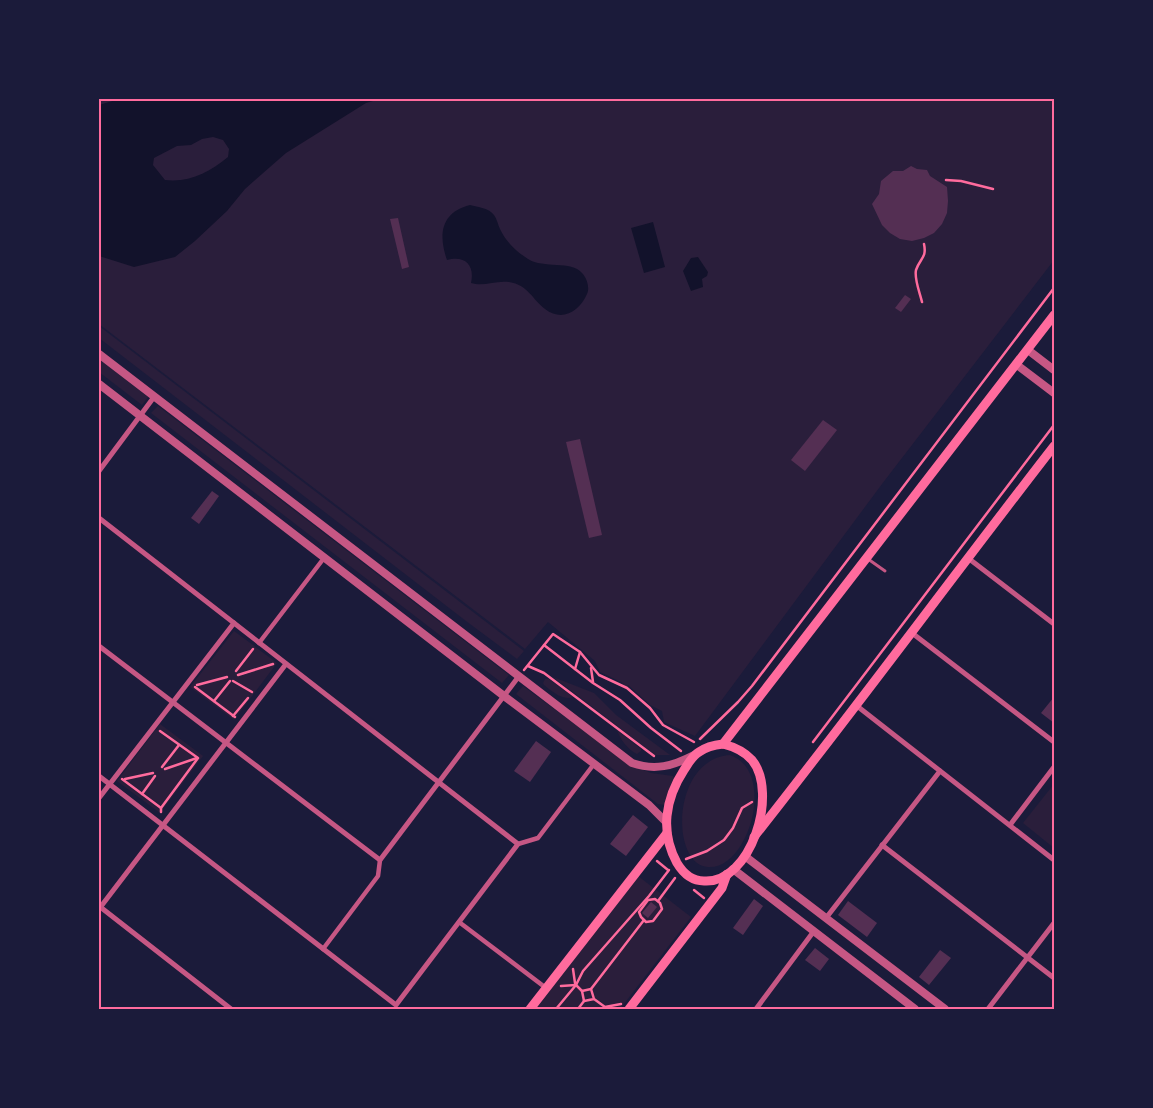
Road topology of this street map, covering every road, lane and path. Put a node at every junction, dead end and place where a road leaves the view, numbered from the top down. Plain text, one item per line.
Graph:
1 (946, 180) dead end
2 (993, 190) dead end
3 (924, 244) dead end
4 (1054, 288) edge
5 (922, 302) dead end
6 (1054, 315) edge
7 (1028, 350) junction
8 (99, 354) edge
9 (1017, 365) junction
10 (1054, 370) edge
11 (99, 384) edge
12 (1054, 393) edge
13 (154, 397) junction
14 (141, 416) junction
15 (1054, 425) edge
16 (1054, 446) edge
17 (99, 471) edge
18 (99, 518) edge
19 (324, 558) junction
20 (967, 558) junction
21 (867, 559) junction
22 (885, 571) dead end
23 (1054, 614) edge
24 (1052, 622) edge
25 (234, 623) junction
26 (912, 633) junction
27 (259, 643) junction
28 (247, 644) dead end
29 (544, 645) junction
30 (99, 646) edge
31 (253, 648) junction
32 (580, 652) junction
33 (260, 654) dead end
34 (267, 659) dead end
35 (274, 664) junction
36 (286, 664) junction
37 (590, 667) junction
38 (575, 669) junction
39 (268, 671) dead end
40 (519, 676) junction
41 (227, 677) dead end
42 (199, 679) dead end
43 (594, 683) junction
44 (257, 685) dead end
45 (194, 686) junction
46 (252, 692) junction
47 (504, 696) junction
48 (214, 701) junction
49 (173, 702) junction
50 (857, 706) junction
51 (154, 737) dead end
52 (1054, 742) edge
53 (226, 743) junction
54 (696, 743) junction
55 (179, 744) junction
56 (723, 744) junction
57 (808, 750) dead end
58 (694, 751) junction
59 (680, 756) dead end
60 (198, 758) junction
61 (658, 758) dead end
62 (594, 764) junction
63 (1054, 767) edge
64 (940, 771) junction
65 (128, 772) dead end
66 (99, 776) edge
67 (122, 779) junction
68 (438, 782) junction
69 (110, 784) junction
70 (142, 794) junction
71 (99, 798) edge
72 (763, 798) junction
73 (666, 822) junction
74 (1010, 825) junction
75 (163, 826) junction
76 (666, 833) junction
77 (754, 837) junction
78 (518, 844) junction
79 (882, 845) junction
80 (746, 857) junction
81 (380, 860) junction
82 (1054, 860) edge
83 (678, 863) junction
84 (730, 872) junction
85 (676, 876) dead end
86 (658, 902) junction
87 (99, 907) edge
88 (826, 918) junction
89 (644, 920) junction
90 (459, 922) junction
91 (1054, 924) edge
92 (814, 931) junction
93 (323, 949) junction
94 (1028, 958) junction
95 (1054, 978) edge
96 (576, 985) junction
97 (547, 988) junction
98 (591, 989) junction
99 (582, 991) junction
100 (594, 999) junction
101 (635, 1001) junction
102 (584, 1002) junction
103 (396, 1007) edge
104 (605, 1008) edge
105 (759, 1008) edge
106 (231, 1009) edge
107 (530, 1009) edge
108 (556, 1009) edge
109 (578, 1009) edge
110 (629, 1009) edge
111 (915, 1009) edge
112 (945, 1009) edge
113 (988, 1009) edge

1 - 2 path
3 - 5 path
4 - 54 path
6 - 7 main road
7 - 9 main road
7 - 10 street
8 - 13 street
9 - 12 street
9 - 21 main road
11 - 14 street
13 - 14 street
13 - 40 street
14 - 17 street
14 - 19 street
15 - 57 path
16 - 20 main road
18 - 25 street
19 - 27 street
19 - 47 street
20 - 24 street
20 - 26 main road
21 - 22 lane
21 - 56 main road
23 - 24 street
25 - 27 street
25 - 49 street
26 - 50 main road
26 - 52 street
27 - 36 street
28 - 31 path
29 - 32 path
29 - 38 path
29 - 61 path
30 - 49 street
31 - 33 path
31 - 35 path
32 - 37 path
32 - 38 path
34 - 35 path
35 - 39 path
36 - 53 street
36 - 68 street
37 - 43 path
37 - 54 path
38 - 43 path
40 - 47 street
40 - 58 street
41 - 45 path
42 - 45 path
43 - 59 path
44 - 46 path
45 - 48 path
46 - 48 path
46 - 48 path
47 - 62 street
47 - 68 street
49 - 53 street
49 - 69 street
50 - 64 street
50 - 77 main road
51 - 55 path
53 - 75 street
53 - 81 street
54 - 58 path
55 - 60 path
55 - 60 path
56 - 58 main road
56 - 72 main road
58 - 73 main road
60 - 70 path
62 - 73 street
62 - 78 street
63 - 74 street
64 - 74 street
64 - 79 street
65 - 67 path
66 - 69 street
67 - 70 path
67 - 70 path
68 - 78 street
68 - 81 street
69 - 71 street
69 - 75 street
72 - 77 main road
72 - 83 path
73 - 76 main road
74 - 82 street
75 - 87 street
75 - 93 street
76 - 83 main road
76 - 97 main road
77 - 80 main road
78 - 90 street
79 - 88 street
79 - 94 street
80 - 84 main road
80 - 88 street
81 - 93 street
83 - 84 main road
83 - 96 path
84 - 92 street
84 - 101 main road
85 - 86 path
86 - 89 path
86 - 89 path
87 - 106 street
88 - 112 street
89 - 98 path
90 - 97 street
90 - 103 street
91 - 94 street
92 - 105 street
92 - 111 street
93 - 103 street
94 - 95 street
94 - 113 street
96 - 97 path
96 - 99 path
96 - 108 path
97 - 107 main road
98 - 99 path
98 - 100 path
99 - 102 path
100 - 102 path
100 - 104 path
101 - 104 path
101 - 110 main road
102 - 109 path

